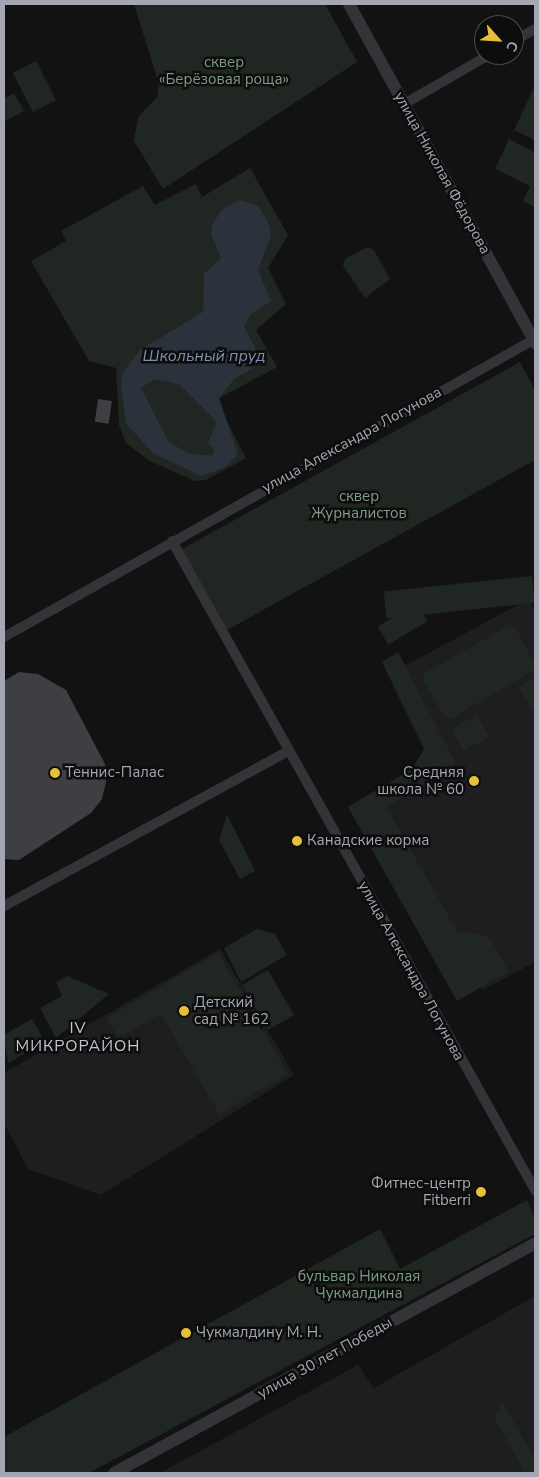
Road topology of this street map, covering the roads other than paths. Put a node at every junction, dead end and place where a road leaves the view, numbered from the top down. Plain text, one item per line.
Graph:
1 (348, 4) edge
2 (535, 29) edge
3 (524, 35) edge
4 (474, 64) edge
5 (404, 104) junction
6 (534, 341) edge
7 (172, 541) junction
8 (4, 637) edge
9 (288, 751) junction
10 (4, 906) edge
11 (535, 1190) edge
12 (535, 1243) edge
13 (114, 1473) edge

1 - 5 street, улица Николая Фёдорова
2 - 3 street
4 - 5 street
5 - 6 street, улица Николая Фёдорова
6 - 7 street, улица Александра Логунова
7 - 8 street, улица Александра Логунова
7 - 9 street, улица Александра Логунова
9 - 10 street
9 - 11 street, улица Александра Логунова
12 - 13 street, улица 30 лет Победы

